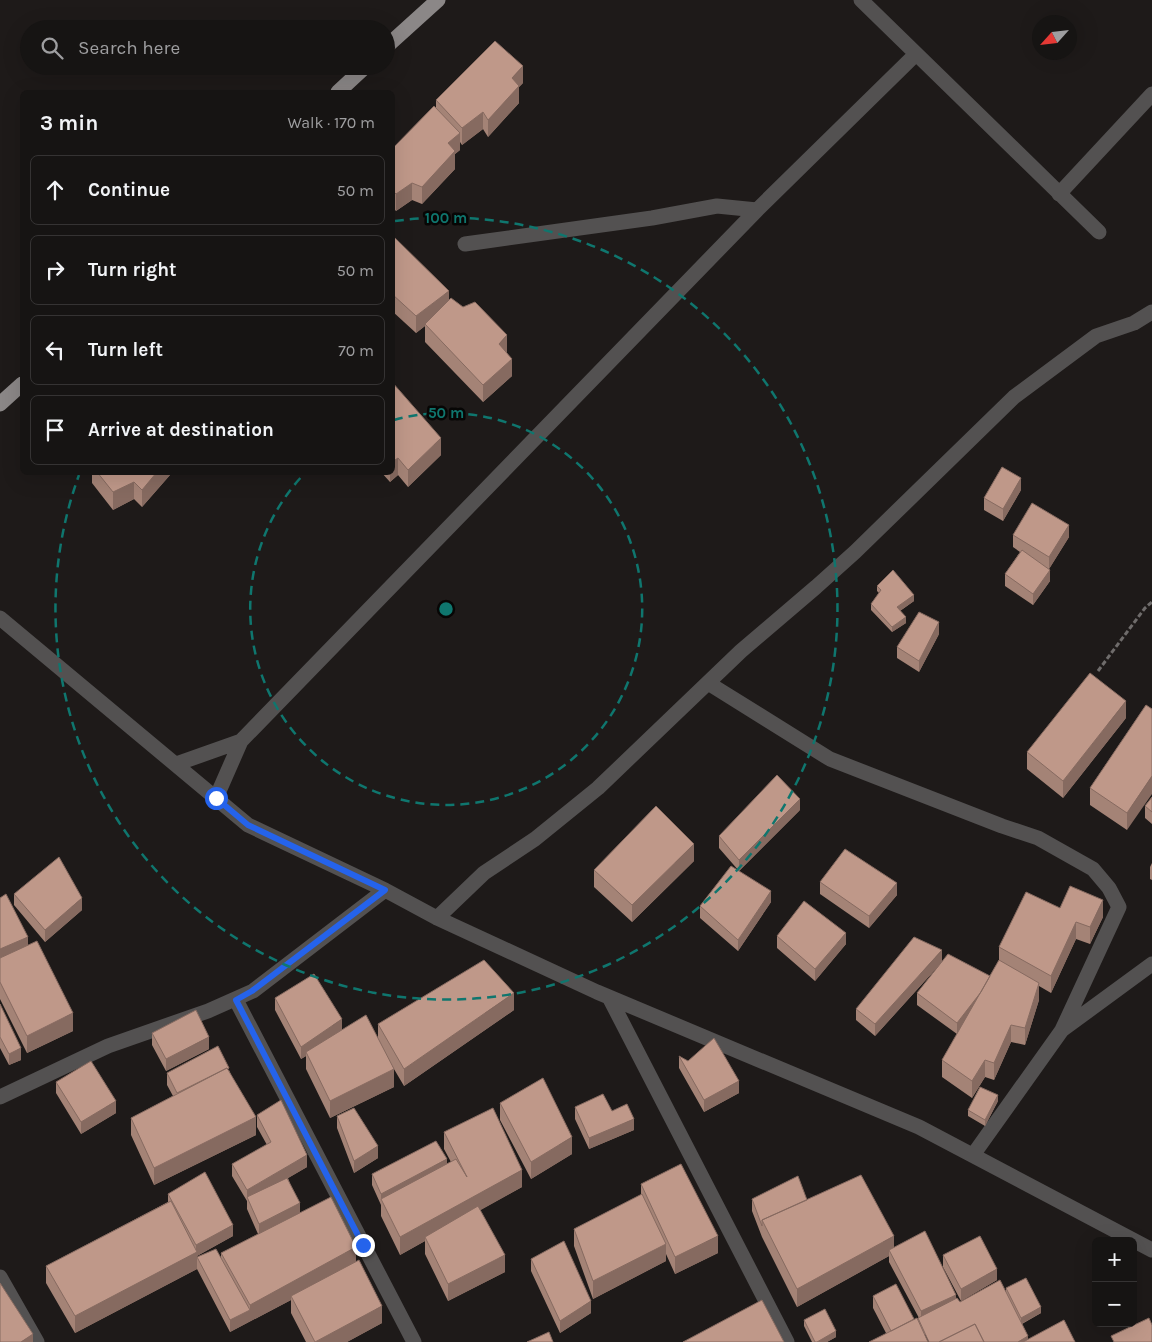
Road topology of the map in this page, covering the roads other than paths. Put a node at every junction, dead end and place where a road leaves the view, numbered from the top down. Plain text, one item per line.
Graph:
1 (438, 0) edge
2 (861, 0) edge
3 (395, 40) edge
4 (916, 54) junction
5 (356, 75) edge
6 (340, 90) edge
7 (1152, 94) edge
8 (1059, 194) junction
9 (757, 210) junction
10 (1099, 232) dead end
11 (465, 244) dead end
12 (1152, 312) edge
13 (20, 386) edge
14 (0, 404) edge
15 (0, 618) edge
16 (708, 683) junction
17 (240, 741) junction
18 (176, 764) junction
19 (216, 798) junction
20 (385, 890) junction
21 (437, 918) junction
22 (1152, 964) edge
23 (609, 997) junction
24 (236, 1000) junction
25 (1062, 1030) junction
26 (0, 1097) edge
27 (973, 1155) junction
28 (1152, 1250) edge
29 (0, 1278) edge
30 (37, 1342) edge
31 (414, 1342) edge
32 (787, 1342) edge

1 - 3 main road
2 - 4 street
4 - 8 street
4 - 9 street
5 - 6 main road
7 - 8 street
8 - 10 street
9 - 11 street
9 - 17 street
12 - 16 street
13 - 14 main road
15 - 18 street
16 - 21 street
16 - 25 street
17 - 18 street
17 - 19 street
18 - 19 street
19 - 20 street
20 - 21 street
20 - 24 street
21 - 23 street
22 - 25 street
23 - 27 street
23 - 32 street
24 - 26 street
24 - 31 street
25 - 27 street
27 - 28 street
29 - 30 street

